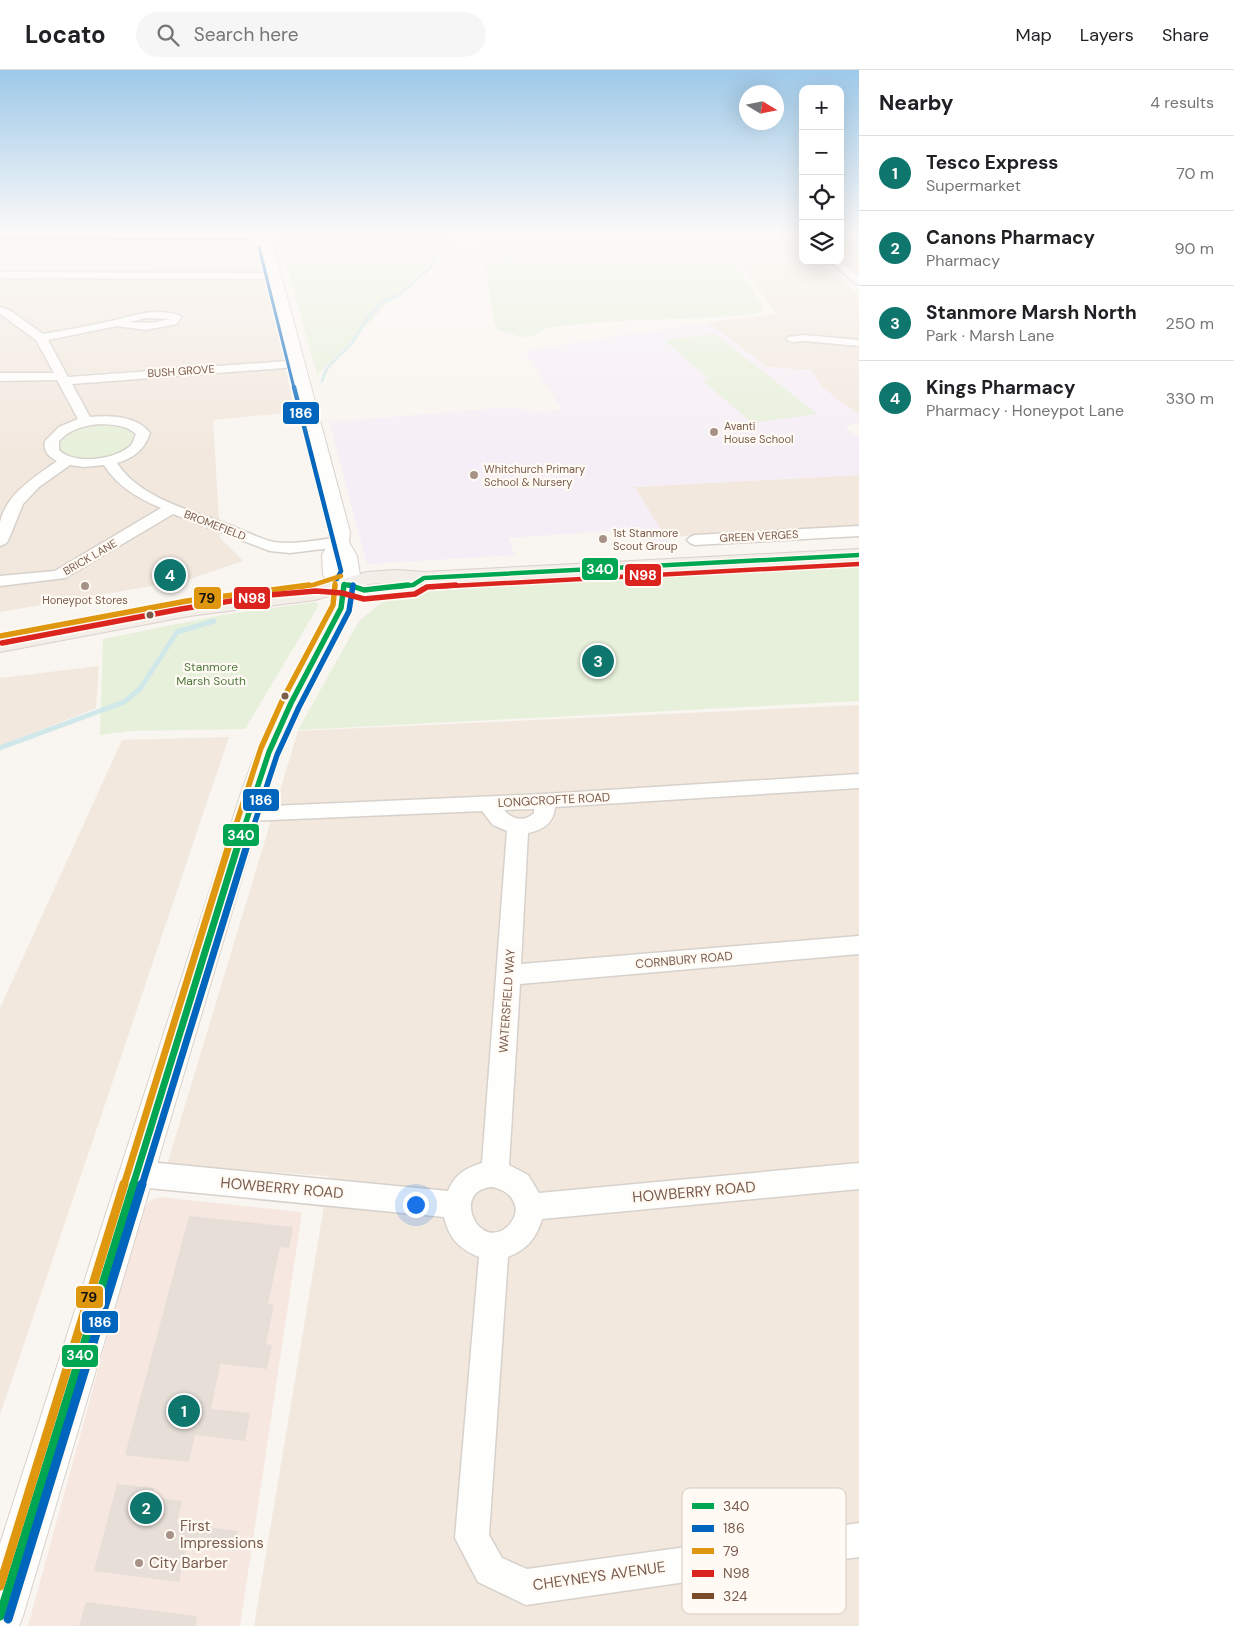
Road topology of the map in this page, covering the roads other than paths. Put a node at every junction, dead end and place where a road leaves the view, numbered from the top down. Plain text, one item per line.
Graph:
1 (283, 308) edge
2 (0, 310) edge
3 (117, 323) dead end
4 (40, 338) junction
5 (792, 339) dead end
6 (859, 343) edge
7 (298, 362) junction
8 (0, 377) edge
9 (63, 379) junction
10 (86, 422) junction
11 (68, 460) junction
12 (108, 460) junction
13 (172, 508) junction
14 (859, 531) edge
15 (822, 533) junction
16 (695, 540) dead end
17 (0, 541) edge
18 (339, 542) junction
19 (859, 555) edge
20 (834, 556) junction
21 (0, 581) edge
22 (344, 584) junction
23 (0, 634) edge
24 (0, 645) edge
25 (859, 781) edge
26 (545, 801) junction
27 (488, 804) junction
28 (248, 814) junction
29 (518, 827) junction
30 (859, 945) edge
31 (509, 975) junction
32 (138, 1174) junction
33 (495, 1175) junction
34 (859, 1176) edge
35 (456, 1205) junction
36 (529, 1207) junction
37 (494, 1246) junction
38 (859, 1540) edge
39 (846, 1542) edge
40 (9, 1560) edge
41 (682, 1564) edge
42 (0, 1616) edge

1 - 7 street
2 - 4 street
3 - 4 street
4 - 9 street
5 - 6 street
7 - 9 street, BUSH GROVE
7 - 18 street
8 - 9 street, BUSH GROVE
9 - 10 street
10 - 11 street
10 - 12 street
11 - 12 street
11 - 17 street
12 - 13 street, BROMEFIELD
13 - 18 street, BROMEFIELD
13 - 21 street, BRICK LANE
14 - 15 street, GREEN VERGES
15 - 16 street, GREEN VERGES
15 - 20 street
18 - 22 street
19 - 20 main road
20 - 22 main road
22 - 23 main road
22 - 24 main road
22 - 28 street
25 - 26 street, LONGCROFTE ROAD
26 - 27 street, LONGCROFTE ROAD
26 - 29 street
27 - 28 street, LONGCROFTE ROAD
27 - 29 street
28 - 32 street
29 - 31 street, WATERSFIELD WAY
30 - 31 street, CORNBURY ROAD
31 - 33 street, WATERSFIELD WAY
32 - 35 street, HOWBERRY ROAD
32 - 40 street
33 - 35 street
33 - 36 street
34 - 36 street, HOWBERRY ROAD
35 - 37 street
36 - 37 street
37 - 41 street, CHEYNEYS AVENUE
38 - 39 street, CHEYNEYS AVENUE
40 - 42 street

